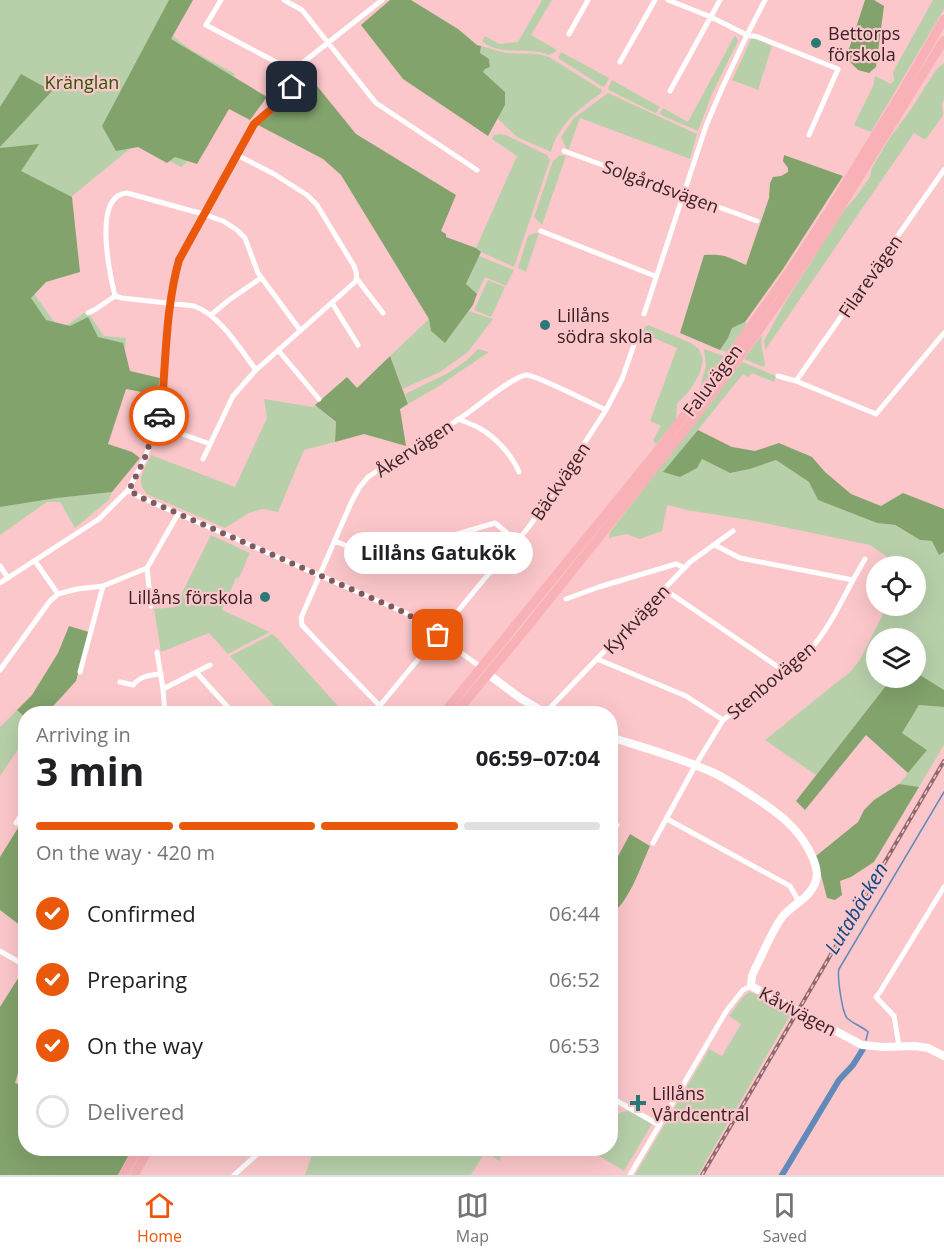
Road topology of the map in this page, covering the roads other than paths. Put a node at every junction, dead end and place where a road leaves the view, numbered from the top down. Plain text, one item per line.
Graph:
1 (221, 0) edge
2 (284, 0) edge
3 (382, 0) edge
4 (588, 0) edge
5 (655, 0) edge
6 (668, 0) edge
7 (720, 0) edge
8 (765, 0) edge
9 (711, 17) junction
10 (944, 19) edge
11 (569, 34) dead end
12 (747, 35) junction
13 (944, 40) edge
14 (328, 42) junction
15 (620, 62) dead end
16 (296, 68) junction
17 (670, 91) dead end
18 (808, 135) dead end
19 (564, 151) dead end
20 (237, 155) junction
21 (477, 170) dead end
22 (944, 170) edge
23 (683, 194) junction
24 (203, 214) junction
25 (757, 221) dead end
26 (541, 231) dead end
27 (656, 276) junction
28 (261, 278) junction
29 (357, 279) junction
30 (115, 296) junction
31 (170, 303) junction
32 (332, 303) junction
33 (88, 313) dead end
34 (383, 314) dead end
35 (644, 314) dead end
36 (211, 315) junction
37 (300, 330) junction
38 (944, 333) edge
39 (636, 339) dead end
40 (358, 345) dead end
41 (278, 350) junction
42 (739, 351) junction
43 (256, 370) junction
44 (778, 376) dead end
45 (796, 381) junction
46 (319, 399) dead end
47 (606, 410) junction
48 (458, 419) junction
49 (157, 425) junction
50 (210, 444) junction
51 (203, 459) dead end
52 (519, 472) dead end
53 (129, 490) junction
54 (178, 513) junction
55 (733, 531) dead end
56 (335, 541) junction
57 (517, 541) junction
58 (716, 545) junction
59 (865, 560) dead end
60 (35, 561) junction
61 (0, 566) edge
62 (147, 568) junction
63 (685, 568) junction
64 (320, 575) junction
65 (8, 578) junction
66 (853, 580) junction
67 (0, 583) edge
68 (103, 585) junction
69 (664, 589) junction
70 (58, 594) junction
71 (566, 599) dead end
72 (151, 606) dead end
73 (438, 635) junction
74 (157, 652) dead end
75 (597, 659) junction
76 (210, 665) dead end
77 (0, 670) edge
78 (485, 671) junction
79 (784, 671) junction
80 (80, 672) dead end
81 (196, 672) junction
82 (161, 674) junction
83 (120, 682) dead end
84 (163, 689) junction
85 (164, 706) edge
86 (227, 706) edge
87 (380, 706) joint
88 (457, 706) edge
89 (532, 706) edge
90 (553, 706) edge
91 (723, 720) junction
92 (618, 740) edge
93 (695, 766) junction
94 (667, 819) junction
95 (18, 820) edge
96 (16, 823) dead end
97 (654, 843) dead end
98 (944, 887) edge
99 (799, 902) junction
100 (0, 951) edge
101 (18, 961) edge
102 (751, 986) junction
103 (898, 1046) junction
104 (944, 1056) edge
105 (618, 1101) edge
106 (659, 1125) junction
107 (134, 1156) edge
108 (145, 1156) edge
109 (255, 1156) edge
110 (123, 1175) edge
111 (134, 1175) edge
112 (234, 1175) edge
113 (630, 1175) edge

1 - 16 street
2 - 14 street
3 - 14 street
4 - 11 street
5 - 15 street
6 - 9 street
7 - 9 street
8 - 12 street
9 - 12 street
9 - 17 street
10 - 42 highway, Faluvägen
12 - 18 street
12 - 23 street
13 - 42 highway, Faluvägen
14 - 16 street
14 - 21 street
16 - 20 street
19 - 23 street, Solgårdsvägen
20 - 24 street
20 - 29 street
22 - 45 street, Filarevägen
23 - 25 street, Solgårdsvägen
23 - 27 street
24 - 28 street
24 - 30 street
24 - 31 street
26 - 27 street
27 - 35 street
28 - 36 street
28 - 37 street
29 - 32 street
29 - 34 street
30 - 31 street
30 - 33 street
31 - 36 street
31 - 49 street
32 - 37 street
32 - 40 street
36 - 43 street
37 - 41 street
38 - 45 street
39 - 47 street, Bäckvägen
41 - 43 street
41 - 46 street
42 - 78 highway, Faluvägen
43 - 50 street
44 - 45 street
47 - 48 street, Åkervägen
47 - 57 street, Bäckvägen
48 - 52 street
48 - 56 street, Åkervägen
49 - 50 street
49 - 53 street
50 - 51 street
53 - 54 street
53 - 60 street
54 - 62 street
54 - 64 street
55 - 58 street, Kyrkvägen
56 - 57 street
56 - 64 street, Åkervägen
57 - 73 street, Bäckvägen
58 - 63 street, Kyrkvägen
58 - 66 street
59 - 66 street, Stenbovägen
60 - 65 street
60 - 70 street
61 - 65 street
62 - 68 street
62 - 72 street
63 - 69 street, Kyrkvägen
63 - 71 street
64 - 73 street
64 - 87 street, Åkervägen
65 - 67 street
66 - 79 street, Stenbovägen
68 - 70 street
68 - 80 street
69 - 75 street, Kyrkvägen
69 - 79 street
70 - 77 street
73 - 78 street
73 - 87 street, Bäckvägen
74 - 82 street
75 - 90 street, Kyrkvägen
75 - 91 street
76 - 81 street
78 - 88 highway, Faluvägen
78 - 89 street
79 - 91 street, Stenbovägen
81 - 84 street
81 - 86 street
82 - 83 street
82 - 84 street
84 - 85 street
91 - 93 street, Stenbovägen
92 - 93 street, Kåvivägen
93 - 94 street, Stenbovägen
93 - 99 street, Kåvivägen
94 - 97 street, Stenbovägen
94 - 99 street
95 - 96 street
98 - 103 street
99 - 102 street, Kåvivägen
100 - 101 street
102 - 103 street, Kåvivägen
102 - 106 street
103 - 104 street, Kåvivägen
105 - 106 street
106 - 113 street
107 - 110 highway
108 - 111 highway
109 - 112 street

